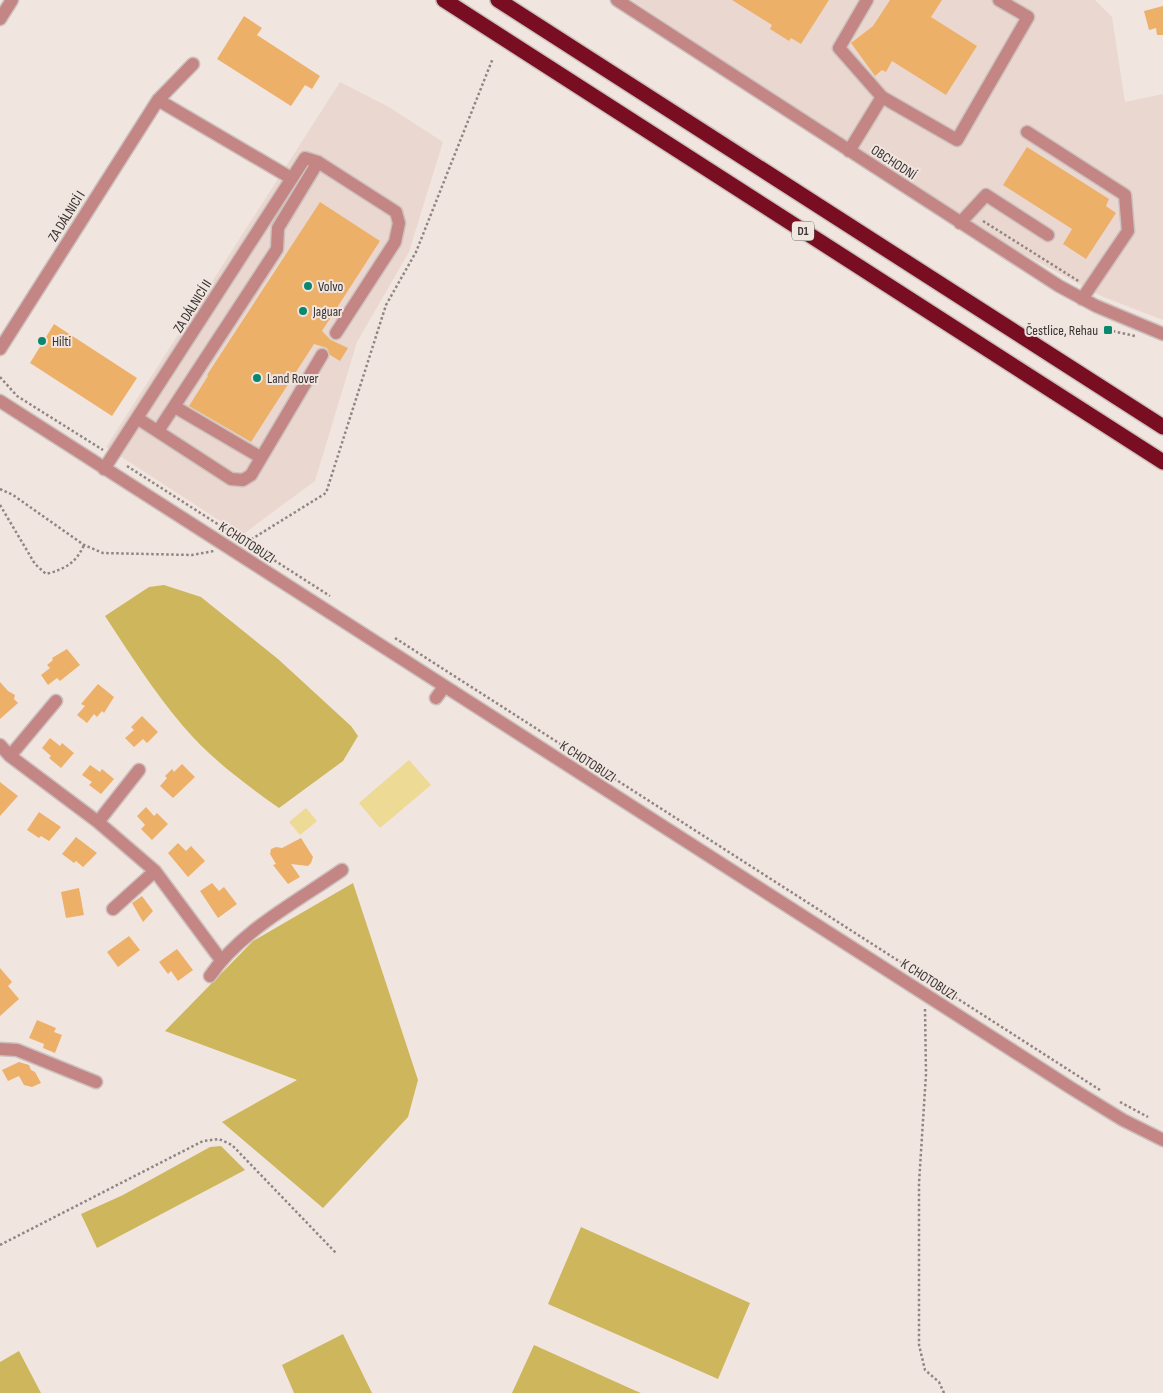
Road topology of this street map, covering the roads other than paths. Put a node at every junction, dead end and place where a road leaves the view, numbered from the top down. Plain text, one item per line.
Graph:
1 (12, 0) edge
2 (444, 0) edge
3 (498, 0) edge
4 (617, 0) edge
5 (867, 0) edge
6 (999, 0) edge
7 (0, 19) edge
8 (193, 64) dead end
9 (882, 97) junction
10 (158, 100) junction
11 (1027, 132) dead end
12 (849, 151) junction
13 (318, 162) junction
14 (291, 178) junction
15 (960, 222) junction
16 (1048, 235) dead end
17 (1082, 299) junction
18 (336, 333) dead end
19 (1163, 334) edge
20 (0, 349) edge
21 (322, 355) dead end
22 (0, 401) edge
23 (176, 407) junction
24 (137, 418) junction
25 (1163, 427) edge
26 (158, 432) junction
27 (260, 457) junction
28 (1163, 462) edge
29 (104, 469) junction
30 (444, 687) junction
31 (436, 698) dead end
32 (56, 701) dead end
33 (0, 745) edge
34 (10, 756) junction
35 (139, 770) dead end
36 (98, 822) junction
37 (342, 870) dead end
38 (155, 871) junction
39 (113, 909) dead end
40 (221, 960) junction
41 (210, 976) dead end
42 (0, 1049) edge
43 (96, 1082) dead end
44 (1163, 1140) edge

1 - 7 street
2 - 28 highway, D1
3 - 25 highway, D1
4 - 12 street, OBCHODNÍ
5 - 9 street
6 - 9 street
8 - 10 street, ZA DÁLNICÍ I
9 - 12 street
10 - 14 street
10 - 20 street, ZA DÁLNICÍ I
11 - 17 street
12 - 15 street, OBCHODNÍ
13 - 14 street, ZA DÁLNICÍ II
13 - 18 street
13 - 23 street
14 - 24 street, ZA DÁLNICÍ II
15 - 16 street
15 - 17 street, OBCHODNÍ
17 - 19 street, OBCHODNÍ
21 - 27 street
22 - 29 street, K CHOTOBUZI
23 - 26 street
23 - 27 street
24 - 26 street
24 - 29 street, ZA DÁLNICÍ II
26 - 27 street
29 - 30 street, K CHOTOBUZI
30 - 31 street
30 - 44 street, K CHOTOBUZI
32 - 34 street
33 - 34 street
34 - 36 street
35 - 36 street
36 - 38 street
37 - 40 street
38 - 39 street
38 - 40 street
40 - 41 street
42 - 43 street

